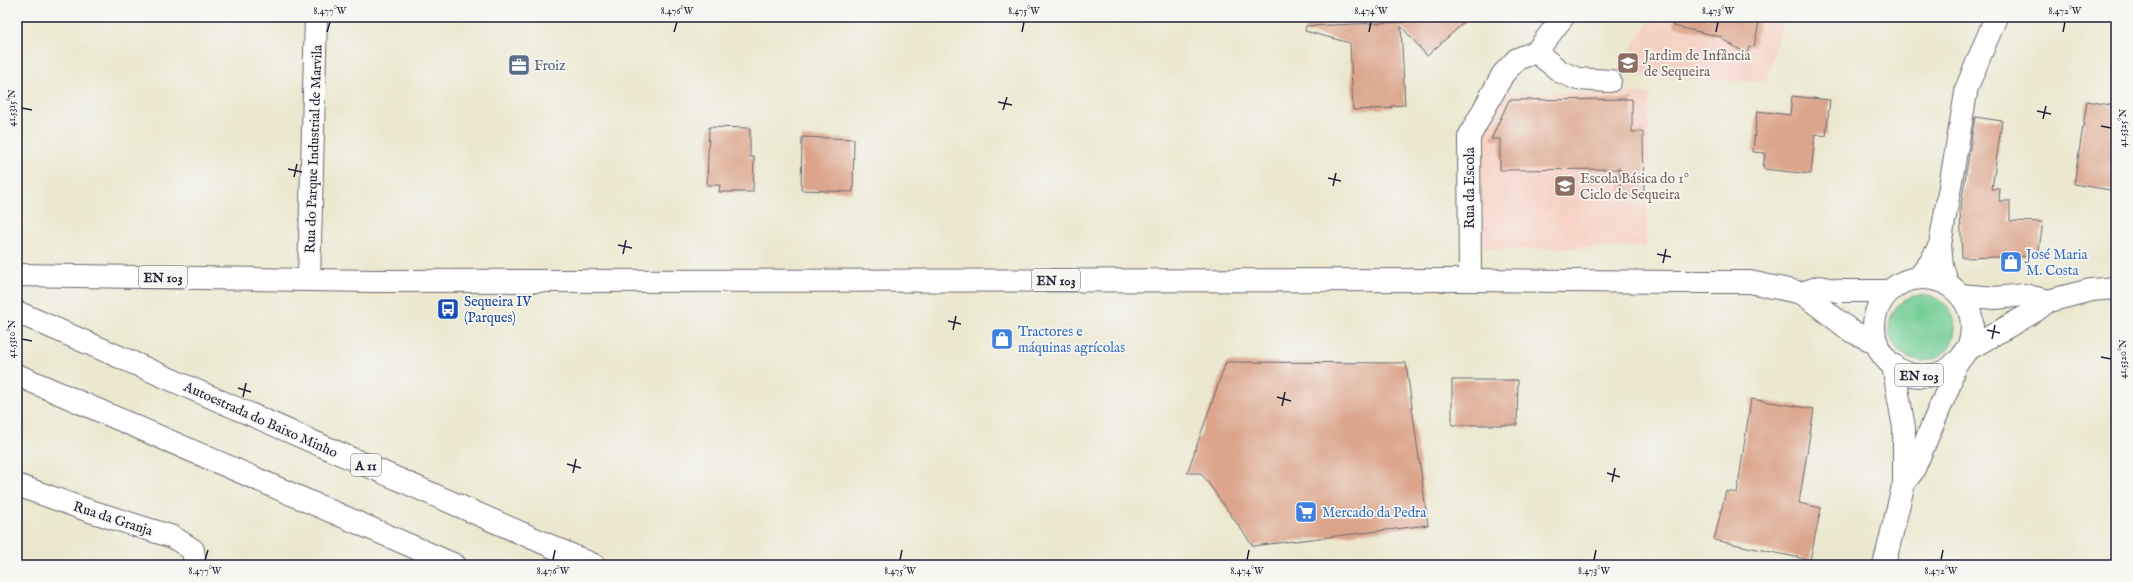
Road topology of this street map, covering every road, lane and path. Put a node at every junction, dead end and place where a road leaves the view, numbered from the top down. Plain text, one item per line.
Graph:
1 (316, 17) edge
2 (1563, 17) edge
3 (1996, 17) edge
4 (1536, 52) junction
5 (1610, 81) dead end
6 (1940, 245) junction
7 (17, 275) edge
8 (1918, 278) junction
9 (309, 280) junction
10 (1470, 280) junction
11 (2116, 288) edge
12 (1954, 290) junction
13 (1890, 291) junction
14 (1802, 293) junction
15 (2048, 301) junction
16 (17, 312) edge
17 (1877, 343) junction
18 (1960, 357) junction
19 (1893, 365) junction
20 (17, 375) edge
21 (1904, 483) junction
22 (17, 485) edge
23 (195, 565) edge
24 (455, 565) edge
25 (594, 565) edge
26 (1884, 565) edge

1 - 9 main road, Rua do Parque Industrial de Marvila
2 - 4 main road
3 - 6 main road
4 - 5 main road
4 - 10 main road, Rua da Escola
6 - 8 main road
6 - 12 main road
7 - 9 main road, EN 103
8 - 12 main road, EN 103
8 - 13 main road, EN 103
9 - 10 main road, EN 103
10 - 14 main road, EN 103
11 - 15 main road, EN 103
12 - 15 main road, EN 103
12 - 18 main road
13 - 14 main road, EN 103
13 - 17 main road, EN 103
14 - 17 main road, EN 103
15 - 18 main road, EN 103
16 - 25 main road, Autoestrada do Baixo Minho / A 11
17 - 19 main road, EN 103
18 - 19 main road, EN 103
18 - 21 main road
19 - 21 main road
20 - 24 main road
21 - 26 main road
22 - 23 main road, Rua da Granja

